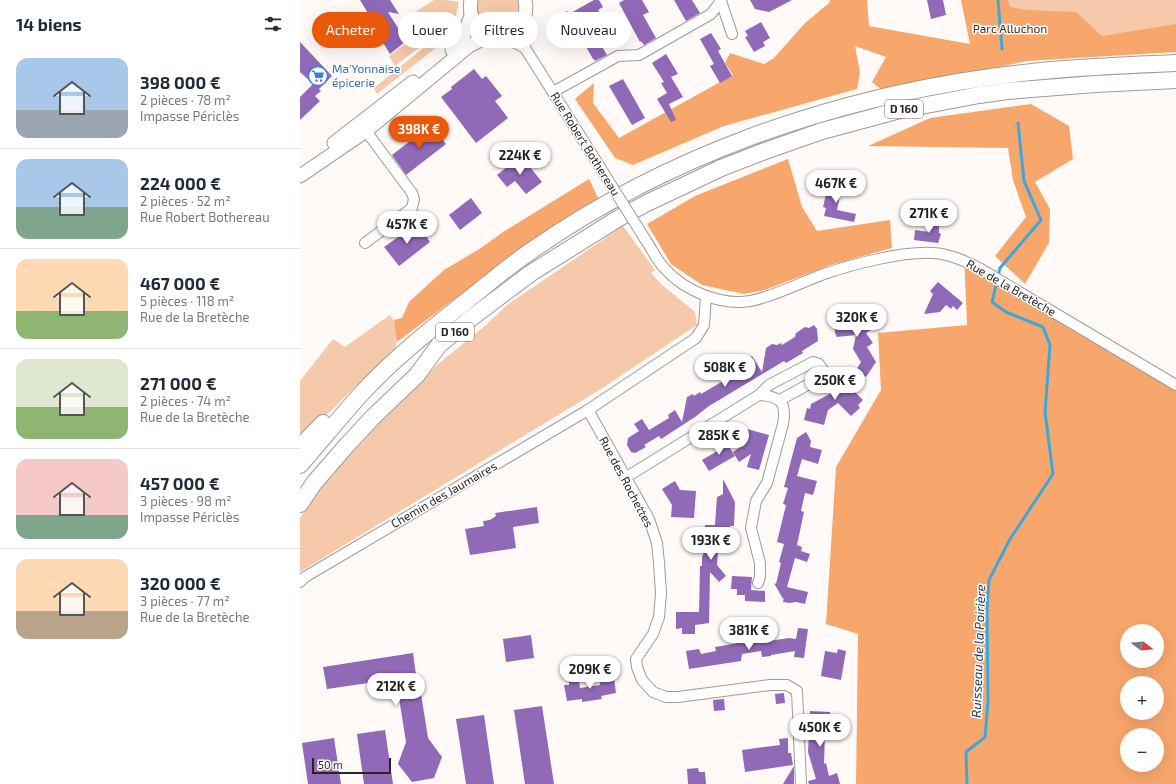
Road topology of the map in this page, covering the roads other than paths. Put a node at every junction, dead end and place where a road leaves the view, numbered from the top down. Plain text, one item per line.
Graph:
1 (471, 0) edge
2 (720, 1) edge
3 (471, 12) edge
4 (470, 22) edge
5 (732, 34) dead end
6 (470, 46) edge
7 (525, 48) edge
8 (1176, 63) edge
9 (1176, 80) edge
10 (553, 92) junction
11 (366, 132) junction
12 (300, 169) edge
13 (300, 176) edge
14 (645, 239) joint
15 (365, 243) dead end
16 (706, 297) junction
17 (439, 345) junction
18 (1176, 385) edge
19 (363, 392) junction
20 (759, 395) junction
21 (780, 400) junction
22 (588, 410) junction
23 (300, 447) edge
24 (300, 465) edge
25 (625, 478) junction
26 (300, 490) edge
27 (300, 504) edge
28 (300, 582) edge
29 (758, 583) dead end
30 (801, 784) edge

1 - 3 main road
2 - 5 street
2 - 10 street
4 - 12 main road
6 - 11 main road
7 - 10 street, Rue Robert Bothereau
8 - 19 highway, D 160
9 - 17 highway, D 160
10 - 14 street, Rue Robert Bothereau, bridge
11 - 13 main road
11 - 15 street
14 - 16 street, Rue de la Bretèche
16 - 18 street, Rue de la Bretèche
16 - 22 street
17 - 26 highway, D 160
17 - 27 highway, D 160
19 - 23 highway, D 160
19 - 24 highway, D 160
20 - 21 street
20 - 21 street
20 - 25 street
21 - 29 street
22 - 25 street, Rue des Rochettes
22 - 28 street, Chemin des Jaumaires
25 - 30 street, Rue des Rochettes

